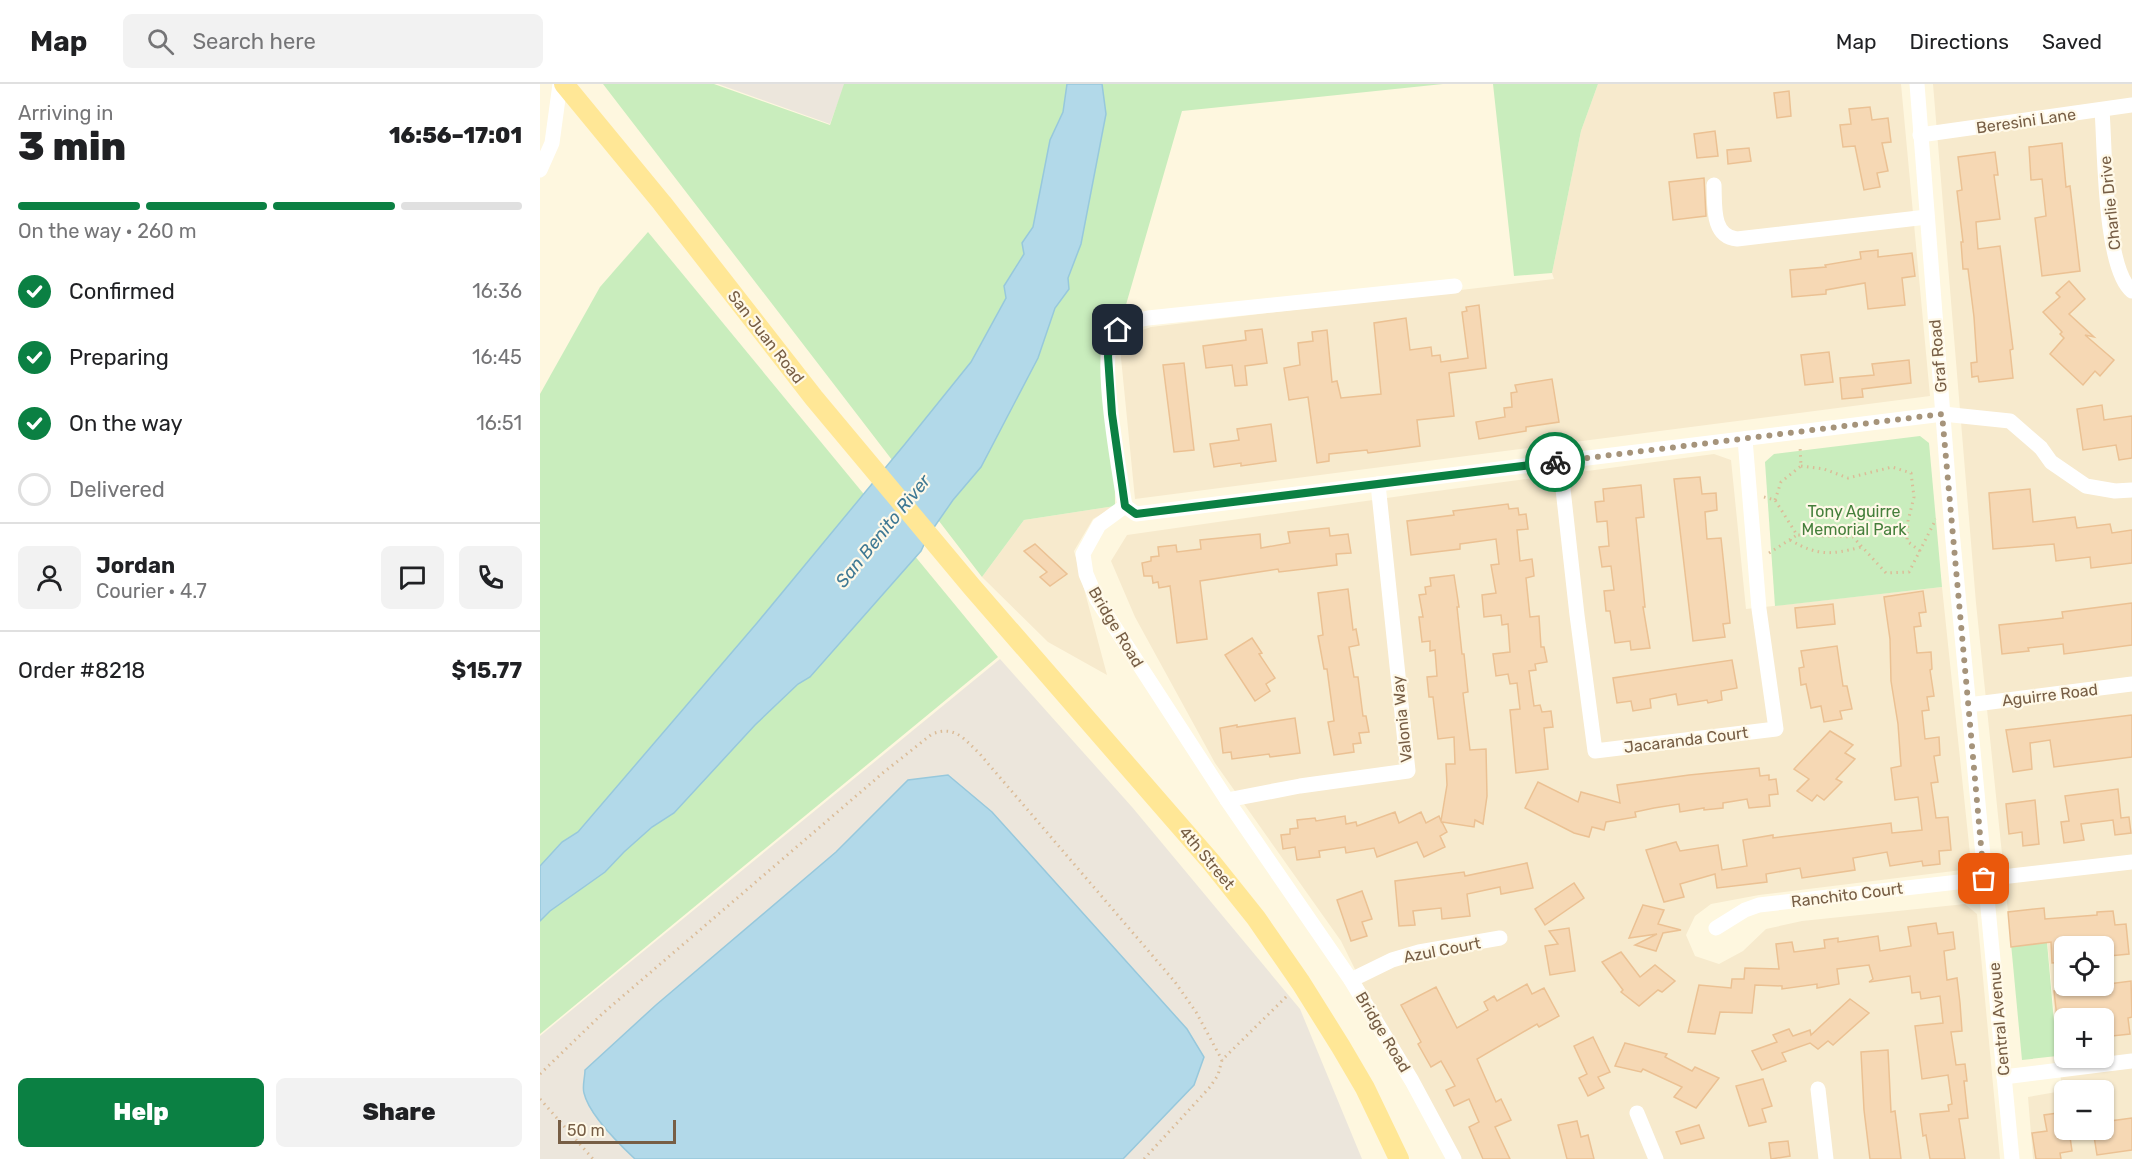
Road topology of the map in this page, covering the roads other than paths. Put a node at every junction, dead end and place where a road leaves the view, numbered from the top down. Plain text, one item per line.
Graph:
1 (562, 84) edge
2 (1917, 84) edge
3 (2132, 105) edge
4 (2102, 110) junction
5 (540, 132) edge
6 (1920, 135) junction
7 (552, 143) junction
8 (540, 170) edge
9 (1714, 185) dead end
10 (1927, 217) junction
11 (1455, 286) dead end
12 (2132, 291) edge
13 (1942, 414) junction
14 (1745, 439) junction
15 (1560, 462) junction
16 (1378, 484) junction
17 (2132, 490) edge
18 (1125, 506) junction
19 (972, 587) joint
20 (2132, 684) edge
21 (1968, 705) junction
22 (1227, 800) junction
23 (2132, 862) edge
24 (1984, 879) junction
25 (1716, 928) dead end
26 (1500, 939) dead end
27 (1351, 980) junction
28 (2132, 1061) edge
29 (2004, 1077) junction
30 (1818, 1089) dead end
31 (1637, 1113) dead end
32 (1399, 1159) edge
33 (1454, 1159) edge
34 (1656, 1159) edge
35 (1826, 1159) edge
36 (2012, 1159) edge

1 - 7 street
1 - 19 main road, San Juan Road
2 - 6 street, Graf Road
3 - 4 street, Beresini Lane
4 - 6 street, Beresini Lane
4 - 12 street, Charlie Drive
5 - 7 street
6 - 10 street, Graf Road
7 - 8 street
9 - 10 street
10 - 13 street, Graf Road
11 - 18 street
13 - 14 street
13 - 17 street
13 - 21 street, Graf Road
14 - 15 street
14 - 15 street, Jacaranda Court
15 - 16 street
16 - 18 street
16 - 22 street, Valonia Way
18 - 22 street, Bridge Road
19 - 32 main road, 4th Street
20 - 21 street, Aguirre Road
21 - 24 street, Graf Road
22 - 27 street, Bridge Road
23 - 24 street, Ranchito Court
24 - 25 street, Ranchito Court
24 - 29 street, Central Avenue
26 - 27 street, Azul Court
27 - 33 street, Bridge Road
28 - 29 street
29 - 36 street, Central Avenue
30 - 35 street
31 - 34 street

